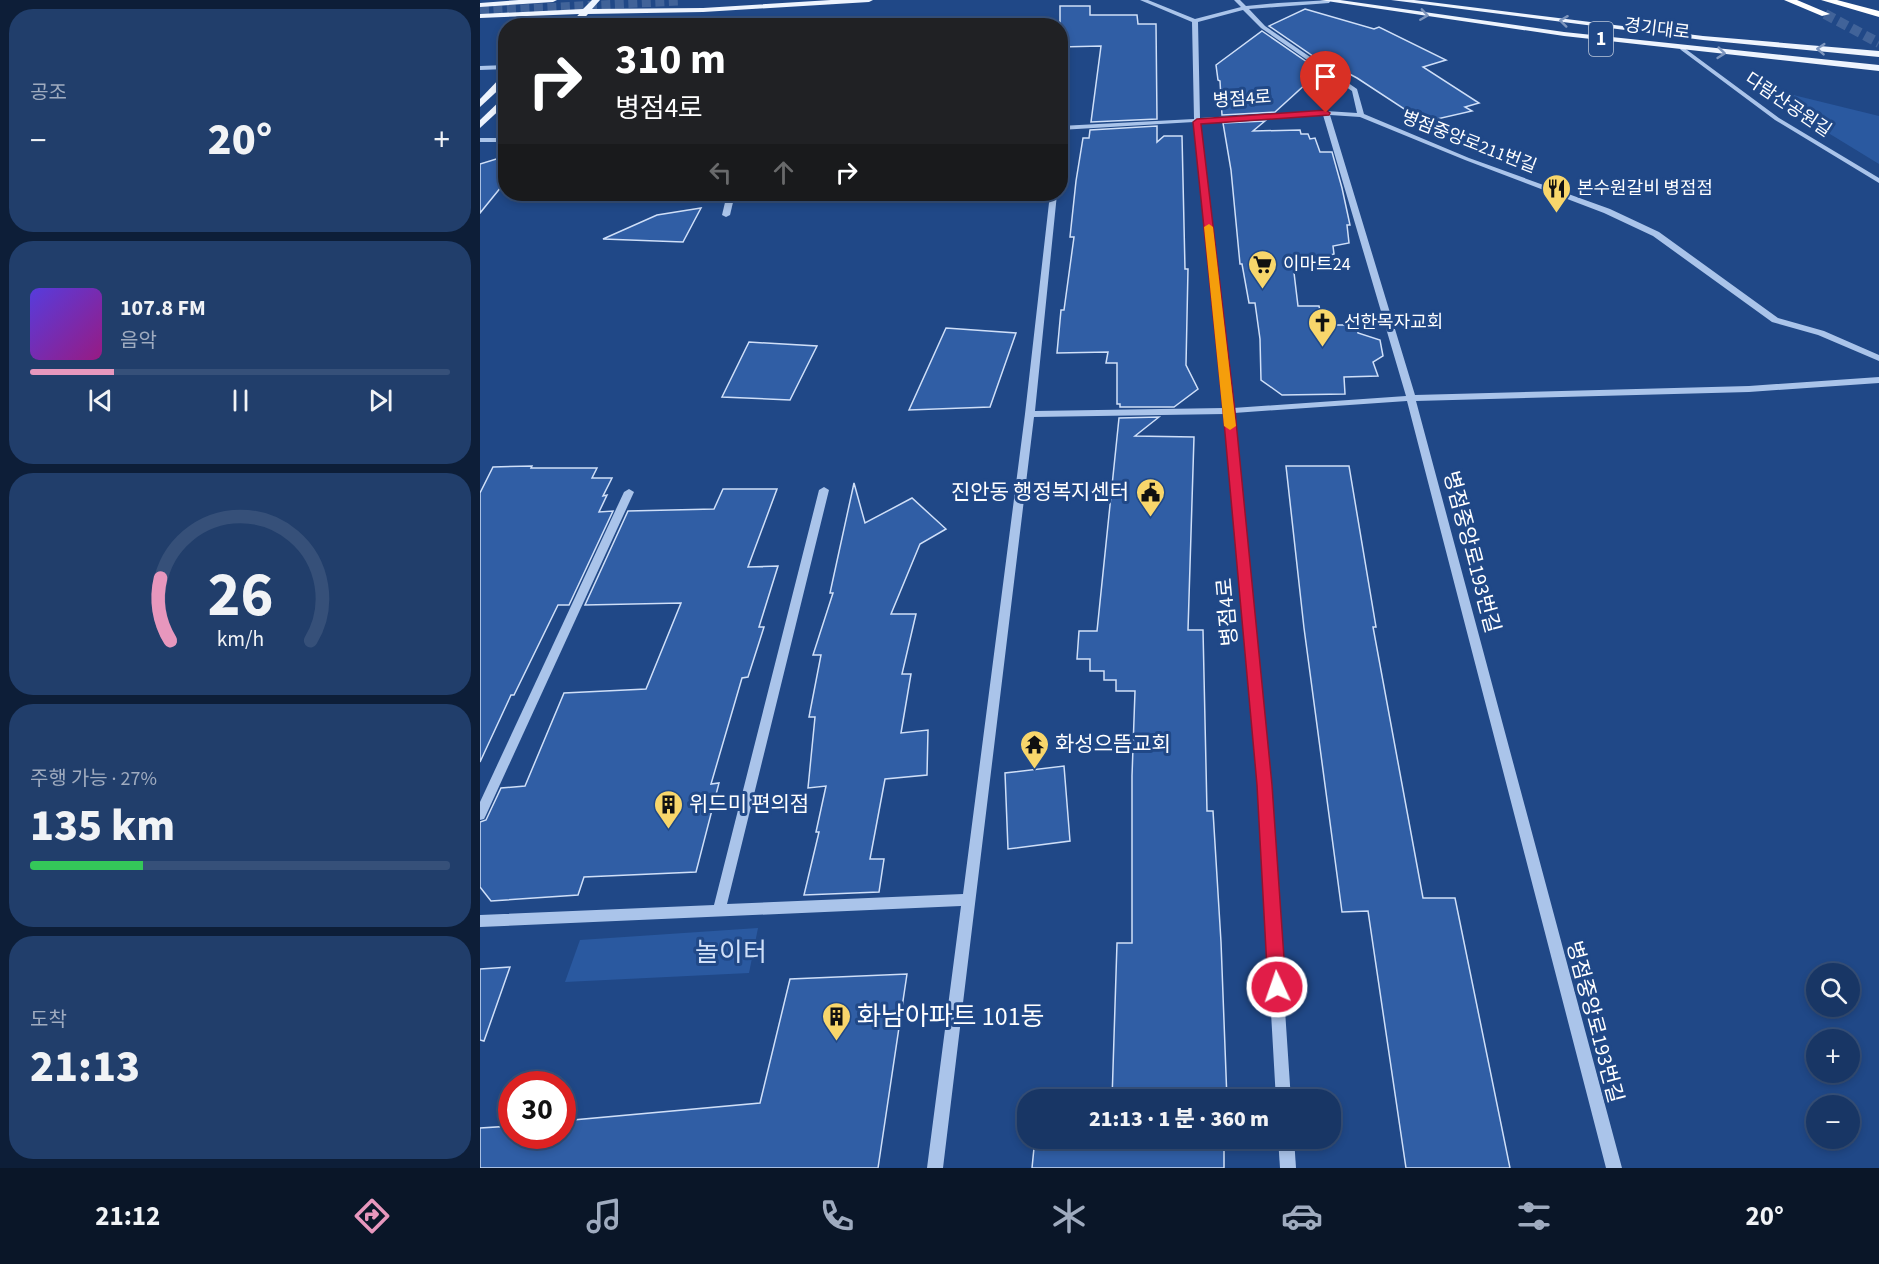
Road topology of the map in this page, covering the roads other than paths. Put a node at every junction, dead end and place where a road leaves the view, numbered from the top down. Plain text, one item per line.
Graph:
1 (553, 0) edge
2 (578, 0) edge
3 (596, 0) edge
4 (869, 0) edge
5 (1143, 0) edge
6 (1237, 0) edge
7 (1324, 0) edge
8 (1329, 0) edge
9 (1395, 0) edge
10 (1789, 0) edge
11 (1826, 0) edge
12 (680, 1) edge
13 (691, 1) edge
14 (480, 5) edge
15 (1242, 8) junction
16 (585, 12) junction
17 (1825, 14) tunnel mouth
18 (1879, 14) edge
19 (480, 16) edge
20 (561, 16) junction
21 (579, 18) edge
22 (1195, 21) junction
23 (1683, 49) junction
24 (1879, 54) edge
25 (498, 67) edge
26 (480, 68) edge
27 (1879, 68) edge
28 (498, 85) edge
29 (480, 104) edge
30 (498, 107) edge
31 (1326, 113) junction
32 (1361, 115) junction
33 (1197, 122) junction
34 (480, 126) edge
35 (1068, 128) edge
36 (480, 140) edge
37 (498, 140) edge
38 (1879, 181) edge
39 (729, 201) edge
40 (1052, 201) edge
41 (726, 215) dead end
42 (1879, 358) edge
43 (1879, 380) edge
44 (1411, 398) junction
45 (1229, 411) junction
46 (1030, 414) junction
47 (824, 490) dead end
48 (629, 492) dead end
49 (480, 815) edge
50 (969, 900) junction
51 (719, 911) junction
52 (480, 921) edge
53 (1283, 1089) edge
54 (1287, 1149) edge
55 (935, 1168) edge
56 (1288, 1168) edge
57 (1614, 1168) edge

1 - 14 main road
2 - 20 main road
3 - 16 main road
4 - 16 main road
5 - 22 street
6 - 15 street
7 - 8 main road, 경기대로 / 1
8 - 15 street
8 -> 23 main road, 경기대로 / 1
24 -> 9 main road, 경기대로 / 1
10 - 17 highway
11 - 18 highway
12 - 13 main road
15 - 22 street
15 - 32 street
16 - 20 main road
16 - 21 main road
19 - 20 main road
22 - 33 street, 병점4로
23 -> 27 main road, 경기대로 / 1
23 - 38 street, 다람산공원길
25 - 26 street
28 - 29 main road
30 - 34 main road
31 - 32 street, 병점4로
31 - 33 street, 병점4로
31 - 44 street, 병점중앙로193번길
32 - 42 street, 병점중앙로211번길
33 - 35 street
33 - 45 street, 병점4로
36 - 37 street
39 - 41 street
40 - 46 street
43 - 44 street
44 - 45 street
44 - 57 street, 병점중앙로193번길
45 - 46 street
45 - 53 street, 병점4로
46 - 50 street
47 - 51 street
48 - 49 street
50 - 51 street
50 - 55 street
51 - 52 street
54 - 56 street

